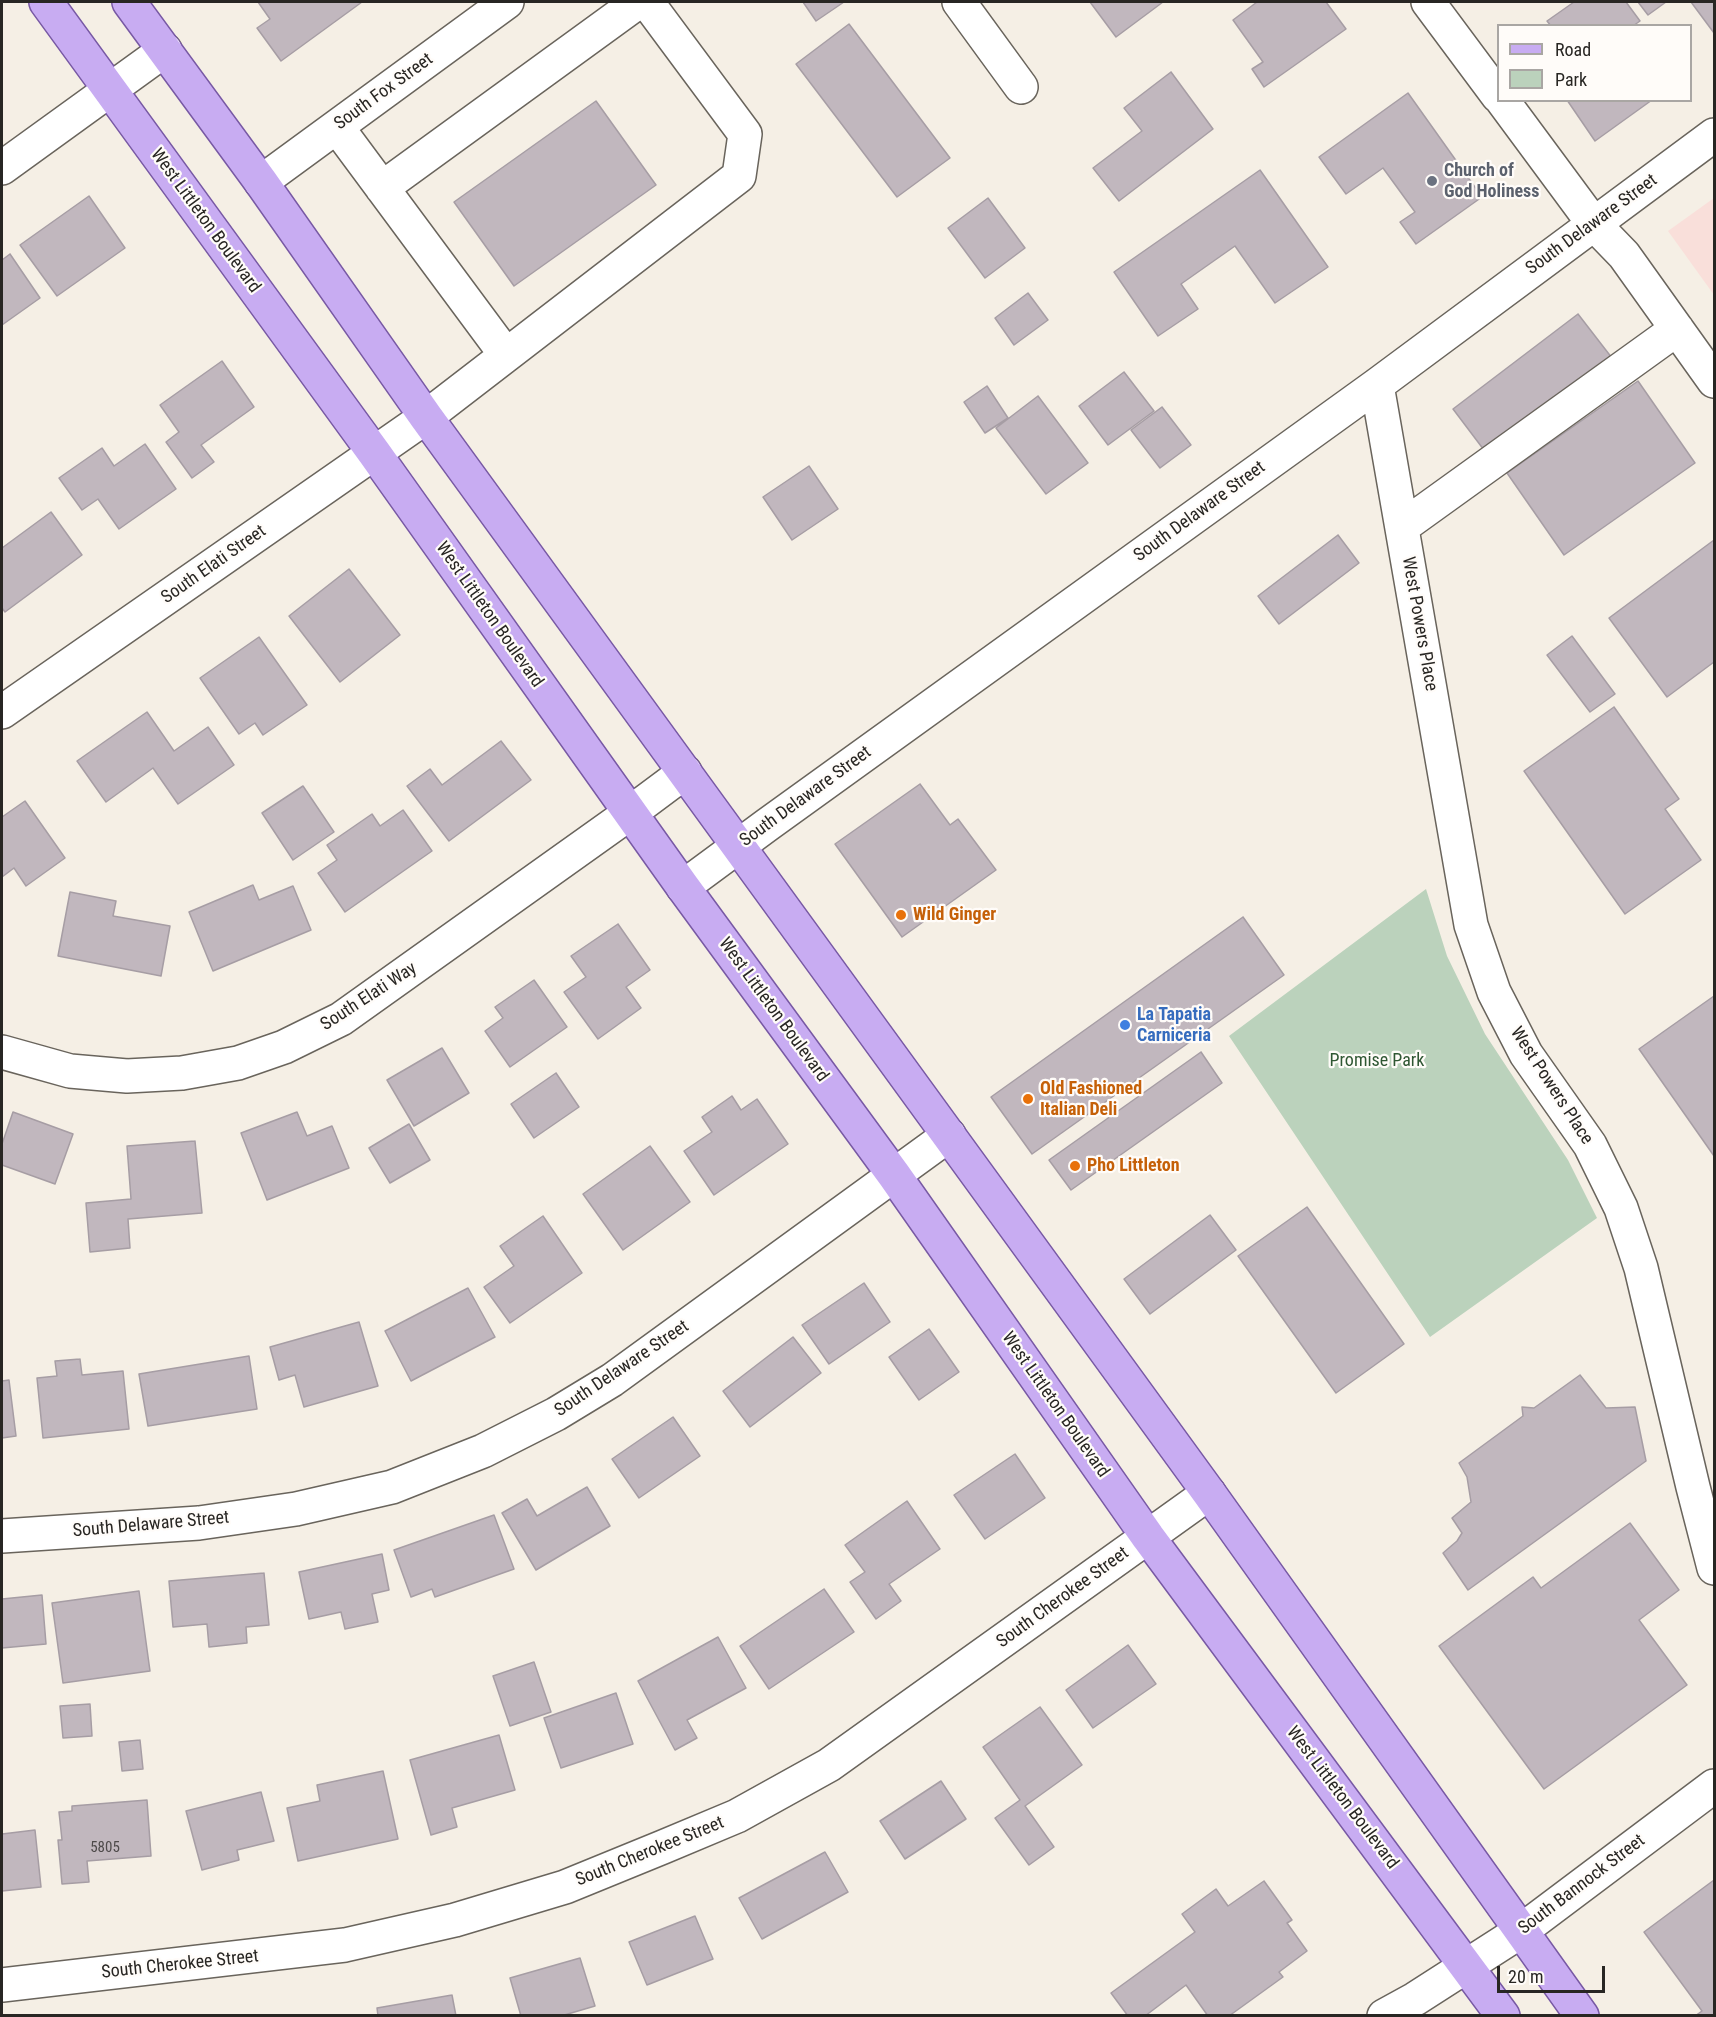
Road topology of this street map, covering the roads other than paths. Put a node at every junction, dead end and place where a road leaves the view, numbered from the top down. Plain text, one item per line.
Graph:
1 (46, 2) edge
2 (129, 2) edge
3 (638, 2) edge
4 (647, 2) edge
5 (959, 2) edge
6 (1428, 2) edge
7 (501, 3) edge
8 (165, 50) junction
9 (1021, 87) dead end
10 (110, 90) junction
11 (1497, 95) edge
12 (1503, 102) edge
13 (337, 127) junction
14 (1714, 135) edge
15 (2, 168) edge
16 (261, 182) junction
17 (382, 188) junction
18 (1593, 223) junction
19 (1677, 329) junction
20 (506, 356) junction
21 (1714, 381) edge
22 (1377, 385) junction
23 (426, 417) junction
24 (375, 454) junction
25 (1402, 527) junction
26 (2, 712) edge
27 (685, 772) junction
28 (630, 813) junction
29 (738, 845) junction
30 (683, 887) junction
31 (2, 1052) edge
32 (949, 1135) junction
33 (894, 1175) junction
34 (1704, 1483) edge
35 (1209, 1493) junction
36 (2, 1536) edge
37 (1148, 1537) junction
38 (1714, 1568) edge
39 (1714, 1786) edge
40 (1521, 1931) junction
41 (1467, 1966) junction
42 (2, 1985) edge
43 (1384, 2016) edge
44 (1503, 2016) edge
45 (1582, 2016) edge

1 - 10 main road, West Littleton Boulevard
2 - 8 main road
3 - 17 street
4 - 20 street, South Elati Street
5 - 9 street
6 - 11 street
7 - 13 street, South Fox Street
8 - 10 street
8 - 16 main road
10 - 15 street
10 - 24 main road, West Littleton Boulevard
12 - 18 street
13 - 16 street, South Fox Street
13 - 17 street
14 - 18 street, South Delaware Street
16 - 23 main road
17 - 20 street
18 - 19 street
18 - 22 street, South Delaware Street
19 - 21 street
19 - 25 street
20 - 23 street, South Elati Street
22 - 25 street, West Powers Place
22 - 29 street, South Delaware Street
23 - 24 street, South Elati Street
23 - 27 main road
24 - 26 street, South Elati Street
24 - 28 main road, West Littleton Boulevard
25 - 34 street, West Powers Place
27 - 28 street, South Elati Way
27 - 29 main road
28 - 30 main road, West Littleton Boulevard
28 - 31 street, South Elati Way
29 - 30 street, South Delaware Street
29 - 32 main road
30 - 33 main road, West Littleton Boulevard
32 - 33 street, South Delaware Street
32 - 35 main road
33 - 36 street, South Delaware Street
33 - 37 main road, West Littleton Boulevard
34 - 38 street, West Powers Place
35 - 37 street, South Cherokee Street
35 - 40 main road
37 - 41 main road, West Littleton Boulevard
37 - 42 street, South Cherokee Street
39 - 40 street, South Bannock Street
40 - 41 street, South Bannock Street
40 - 45 main road
41 - 43 street, South Bannock Street
41 - 44 main road, West Littleton Boulevard

